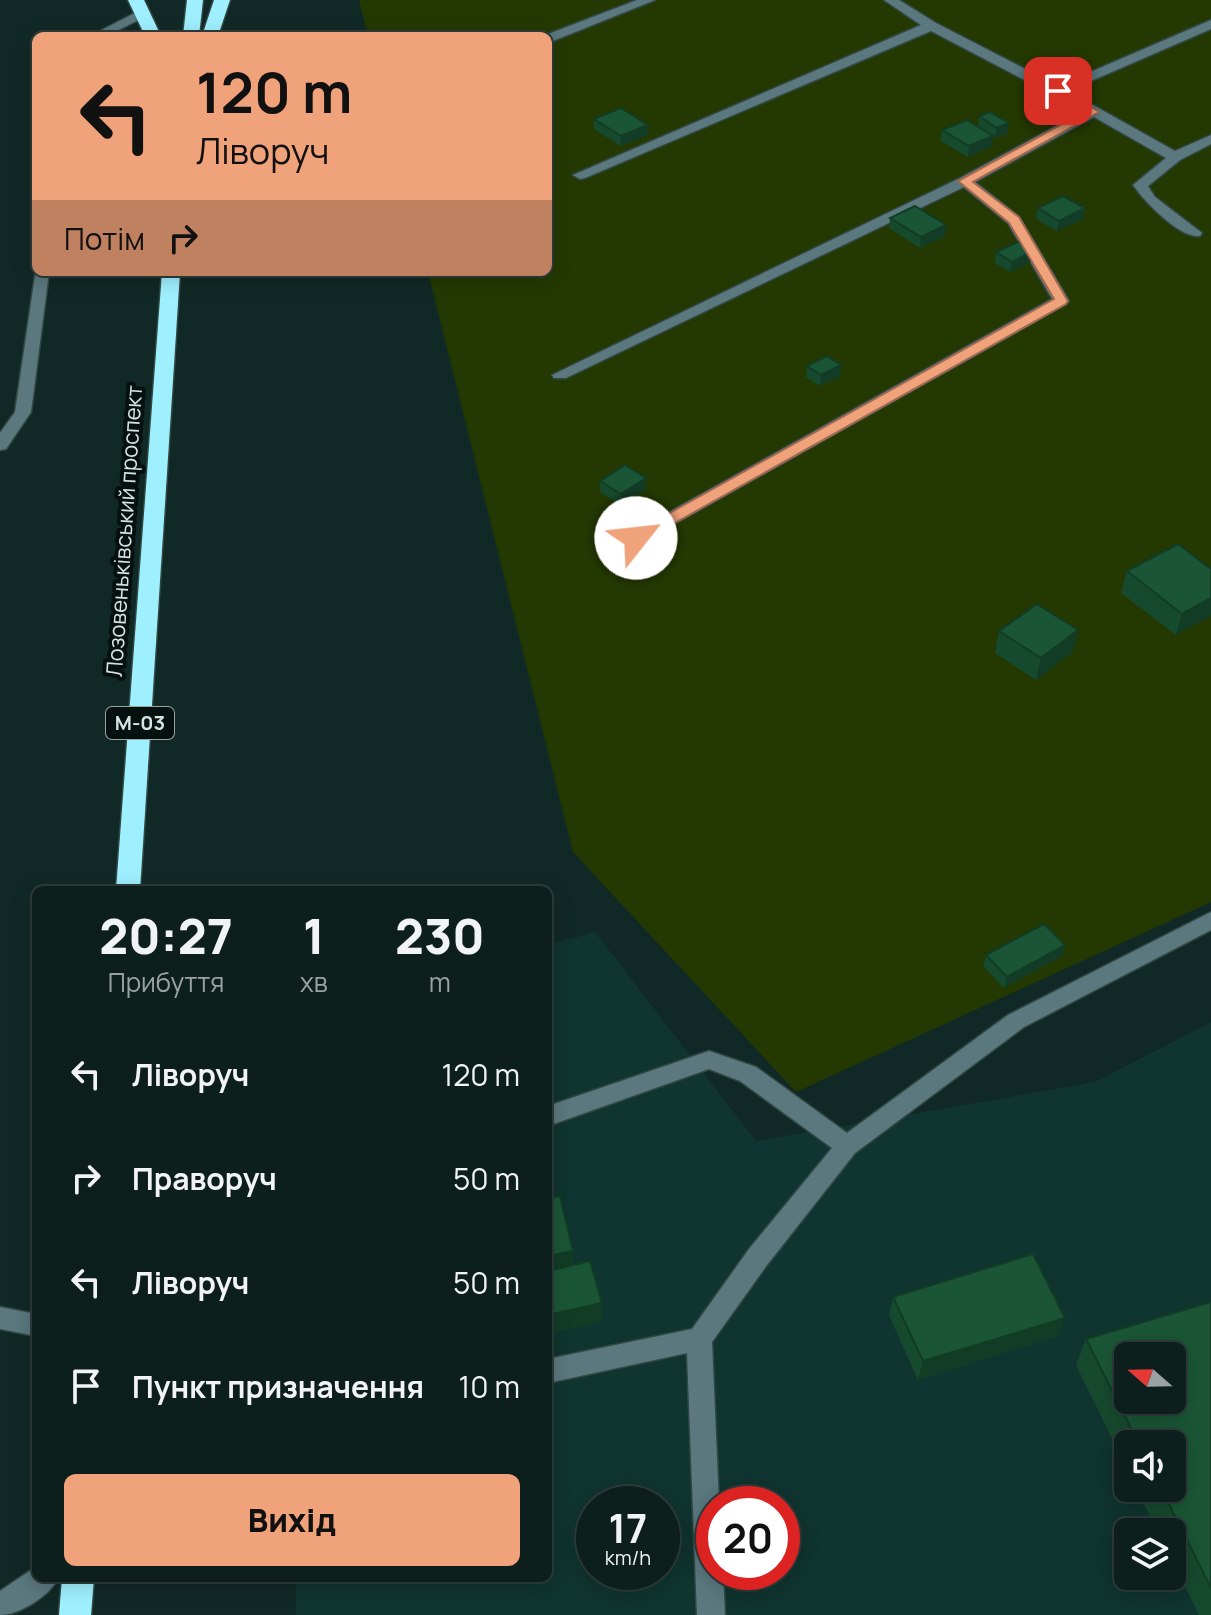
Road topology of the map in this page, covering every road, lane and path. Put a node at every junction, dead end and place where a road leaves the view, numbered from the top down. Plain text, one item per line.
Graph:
1 (195, 0) edge
2 (222, 0) edge
3 (649, 0) edge
4 (890, 0) edge
5 (140, 7) edge
6 (1211, 24) edge
7 (931, 26) junction
8 (102, 32) edge
9 (151, 32) edge
10 (191, 32) edge
11 (211, 32) edge
12 (552, 36) edge
13 (1058, 91) junction
14 (1093, 112) junction
15 (1211, 139) edge
16 (1175, 157) junction
17 (580, 175) dead end
18 (965, 181) junction
19 (1195, 233) dead end
20 (40, 276) edge
21 (171, 276) edge
22 (560, 375) dead end
23 (0, 445) edge
24 (636, 538) dead end
25 (128, 886) edge
26 (1211, 920) edge
27 (552, 1115) edge
28 (847, 1146) junction
29 (0, 1318) edge
30 (32, 1324) edge
31 (699, 1339) junction
32 (552, 1370) edge
33 (38, 1582) edge
34 (78, 1582) edge
35 (0, 1607) edge
36 (75, 1615) edge
37 (711, 1615) edge

1 - 10 highway
2 - 11 highway
3 - 12 street
4 - 7 street
5 - 8 street
5 - 9 highway
6 - 13 street
7 - 13 street
7 - 17 street
13 - 14 street
14 - 16 street
14 - 18 street
15 - 16 street
16 - 19 street
18 - 22 street
18 - 24 street
20 - 23 street
21 - 25 highway, Лозовеньківський проспект / М-03
26 - 28 street
27 - 28 street
28 - 31 street
29 - 30 street
31 - 32 street
31 - 37 street
33 - 35 street
34 - 36 highway

